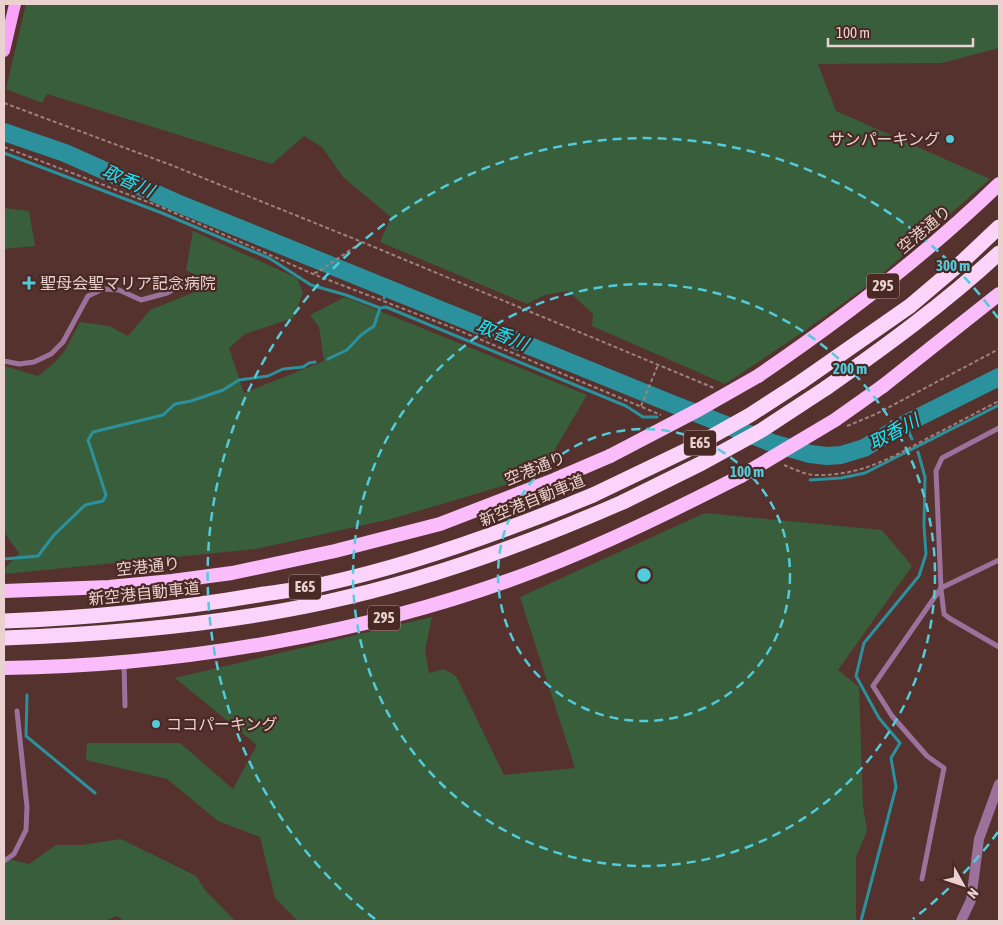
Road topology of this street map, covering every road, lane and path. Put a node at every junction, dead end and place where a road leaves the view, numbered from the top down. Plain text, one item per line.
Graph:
1 (15, 4) edge
2 (6, 30) edge
3 (4, 51) edge
4 (4, 103) edge
5 (4, 147) edge
6 (999, 184) edge
7 (999, 227) edge
8 (362, 242) junction
9 (999, 253) edge
10 (313, 274) junction
11 (192, 279) dead end
12 (999, 294) edge
13 (4, 361) edge
14 (999, 401) edge
15 (642, 406) junction
16 (668, 418) dead end
17 (999, 428) edge
18 (781, 464) dead end
19 (999, 560) edge
20 (941, 588) junction
21 (4, 591) edge
22 (4, 621) edge
23 (4, 638) edge
24 (999, 647) edge
25 (124, 662) junction
26 (4, 668) edge
27 (21, 668) junction
28 (4, 680) edge
29 (125, 706) dead end
30 (17, 711) dead end
31 (999, 784) edge
32 (4, 861) edge
33 (922, 880) dead end
34 (961, 921) edge

1 - 2 main road
2 - 3 main road
4 - 8 path
5 - 10 path
6 - 21 highway, 空港通り / 295, bridge
7 - 22 highway, 新空港自動車道 / E65, bridge
8 - 10 path
8 - 15 path
9 - 23 highway, E65, bridge
10 - 15 path
11 - 13 lane
12 - 25 highway, 295, bridge
14 - 18 path
15 - 16 path
17 - 20 lane
19 - 20 lane
20 - 24 lane
20 - 33 lane
25 - 27 highway, 295
25 - 29 lane
26 - 27 highway, 295
27 - 28 highway
30 - 32 lane
31 - 34 street

